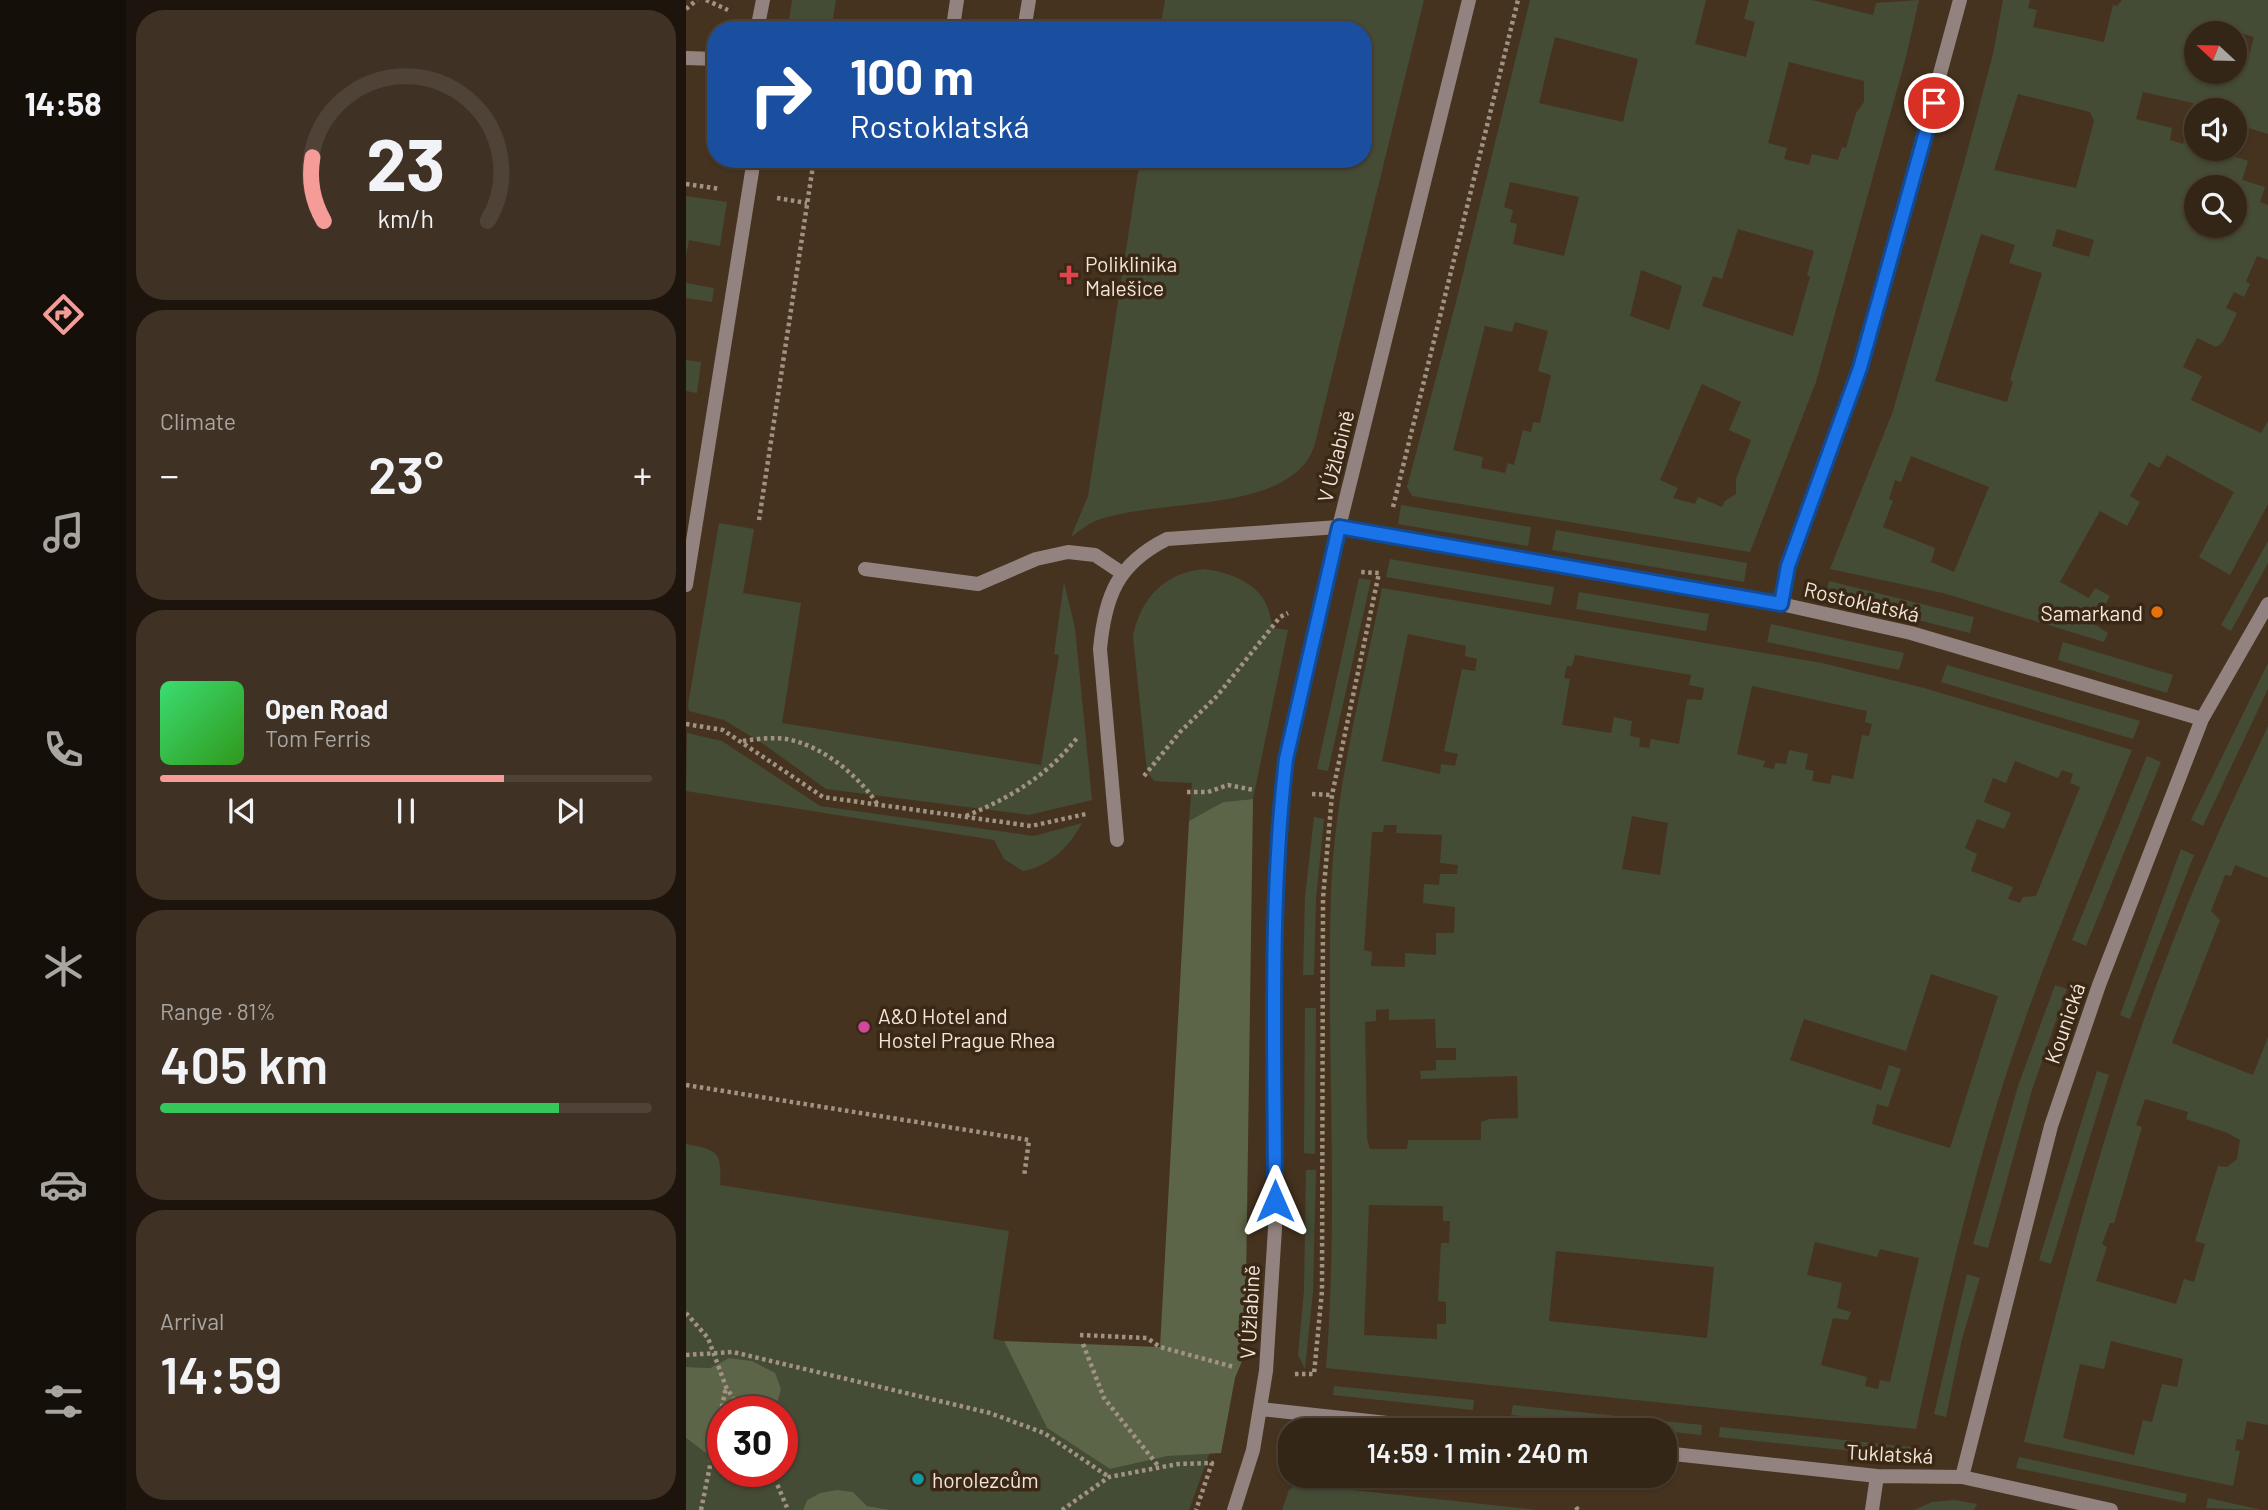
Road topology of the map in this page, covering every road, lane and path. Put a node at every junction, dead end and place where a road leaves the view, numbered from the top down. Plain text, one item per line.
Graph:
1 (698, 0) edge
2 (706, 0) edge
3 (764, 0) edge
4 (957, 0) edge
5 (1029, 0) edge
6 (1469, 0) edge
7 (1518, 0) edge
8 (1960, 0) edge
9 (728, 10) dead end
10 (686, 11) edge
11 (759, 21) edge
12 (954, 21) edge
13 (1026, 21) edge
14 (686, 58) edge
15 (707, 59) edge
16 (753, 168) edge
17 (813, 168) edge
18 (1392, 511) dead end
19 (759, 520) dead end
20 (1339, 527) junction
21 (865, 569) dead end
22 (1122, 573) junction
23 (1378, 573) dead end
24 (686, 585) edge
25 (1781, 604) junction
26 (2268, 604) edge
27 (1280, 617) dead end
28 (1104, 694) junction
29 (2202, 719) junction
30 (686, 724) edge
31 (741, 742) junction
32 (1141, 780) dead end
33 (1254, 790) dead end
34 (1186, 792) dead end
35 (878, 805) junction
36 (1086, 814) dead end
37 (963, 817) junction
38 (1116, 840) dead end
39 (686, 1086) edge
40 (1024, 1177) dead end
41 (686, 1313) edge
42 (1080, 1335) dead end
43 (1083, 1344) dead end
44 (686, 1355) edge
45 (713, 1355) junction
46 (1266, 1371) junction
47 (726, 1387) junction
48 (732, 1396) edge
49 (1261, 1409) junction
50 (1342, 1418) edge
51 (1677, 1454) edge
52 (1160, 1467) junction
53 (1877, 1476) junction
54 (1109, 1477) junction
55 (1962, 1478) junction
56 (778, 1487) edge
57 (701, 1510) edge
58 (788, 1510) edge
59 (1062, 1510) edge
60 (1196, 1510) edge
61 (1234, 1510) edge
62 (1872, 1510) edge
63 (2111, 1510) edge

1 - 10 path
2 - 9 path
3 - 11 street
4 - 12 street
5 - 13 street
6 - 20 street, V Úžlabině
7 - 18 path
8 - 25 street
14 - 15 street
16 - 24 street
17 - 19 path
20 - 22 street, Rostoklatská
20 - 25 street, Rostoklatská
20 - 46 street, V Úžlabině
21 - 22 street
22 - 28 street
23 - 46 path
25 - 29 street, Rostoklatská
26 - 29 street, Kounická
27 - 32 path
28 - 37 path
28 - 38 street
29 - 55 street, Kounická
30 - 31 path
31 - 35 path
31 - 35 path
33 - 34 path
35 - 37 path
36 - 37 path
39 - 40 path
41 - 45 path
42 - 46 path
43 - 52 path
44 - 45 path
45 - 47 path
45 - 54 path
46 - 49 street, V Úžlabině
47 - 48 path
47 - 57 path
49 - 50 street
49 - 61 street, V Úžlabině
51 - 53 street, Tuklatská
52 - 54 path
52 - 60 path
53 - 55 street, Tuklatská
53 - 62 street
54 - 59 path
55 - 63 street, Tuklatská
56 - 58 path

